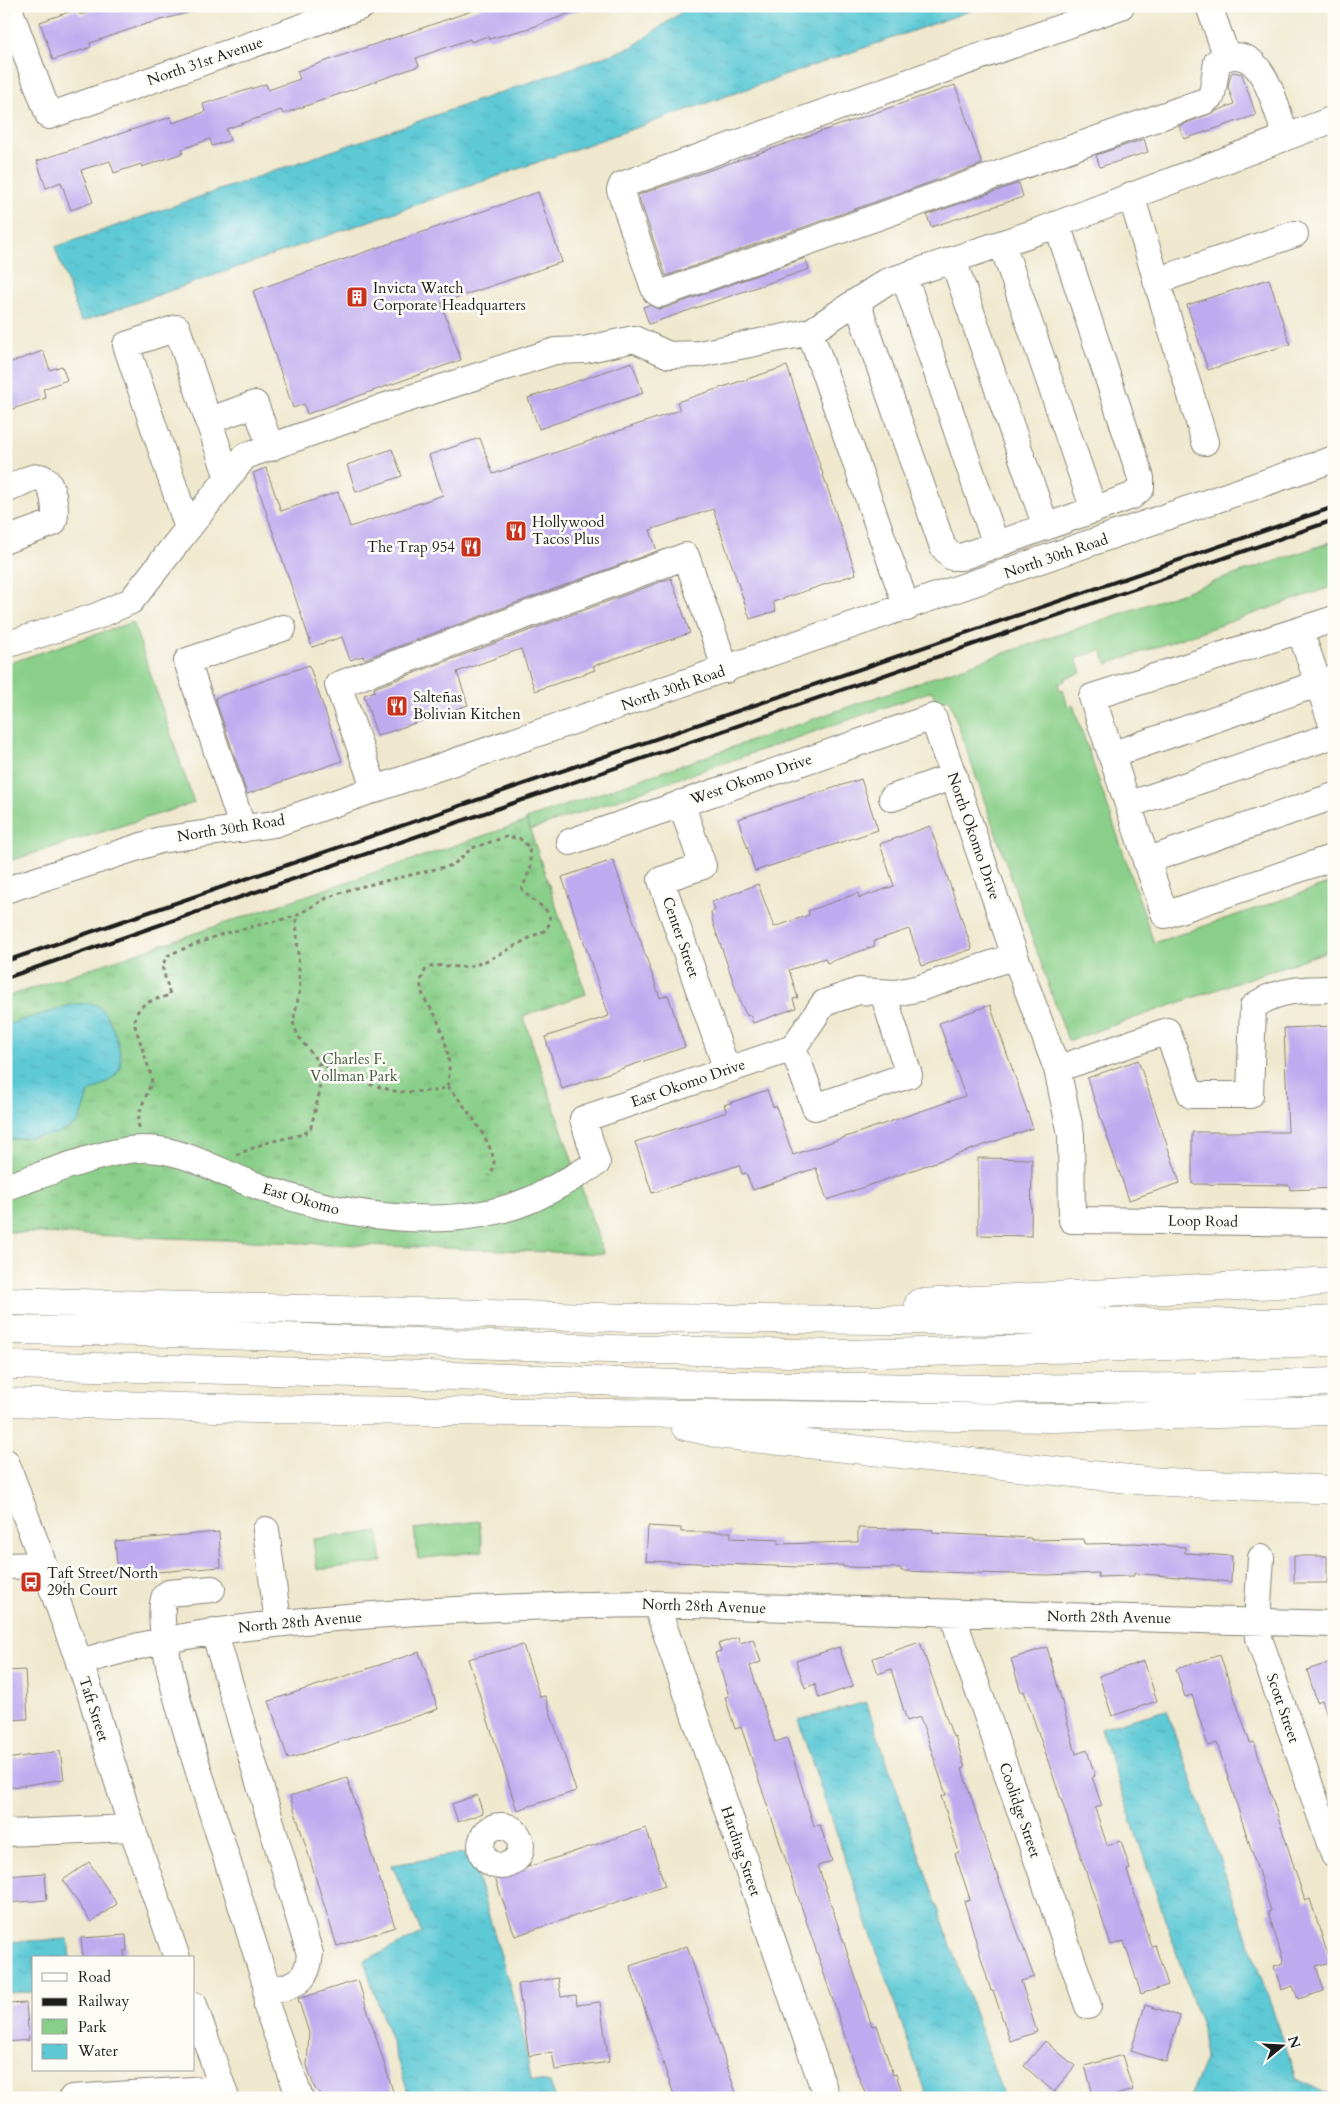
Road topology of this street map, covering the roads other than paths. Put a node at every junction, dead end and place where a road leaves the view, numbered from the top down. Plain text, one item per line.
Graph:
1 (8, 6) edge
2 (362, 6) edge
3 (1122, 6) edge
4 (1209, 6) edge
5 (1227, 57) junction
6 (1334, 119) edge
7 (1286, 137) junction
8 (1131, 195) junction
9 (1057, 224) junction
10 (1295, 234) dead end
11 (1002, 244) junction
12 (953, 260) junction
13 (904, 276) junction
14 (1156, 281) junction
15 (857, 302) junction
16 (810, 332) junction
17 (208, 421) junction
18 (1205, 442) dead end
19 (271, 448) junction
20 (1334, 459) edge
21 (228, 478) junction
22 (6, 490) edge
23 (1094, 510) junction
24 (1046, 527) junction
25 (188, 528) junction
26 (6, 540) edge
27 (996, 545) junction
28 (907, 608) junction
29 (1334, 619) edge
30 (282, 628) dead end
31 (1300, 630) junction
32 (6, 645) edge
33 (726, 670) junction
34 (1326, 681) edge
35 (933, 717) joint
36 (1334, 730) edge
37 (1334, 735) edge
38 (1111, 755) junction
39 (954, 776) junction
40 (376, 790) junction
41 (1334, 796) edge
42 (892, 798) dead end
43 (681, 803) junction
44 (1128, 805) junction
45 (243, 829) junction
46 (570, 842) dead end
47 (1334, 857) edge
48 (1146, 861) junction
49 (6, 890) edge
50 (1015, 956) junction
51 (1334, 989) edge
52 (883, 993) junction
53 (793, 1048) junction
54 (1057, 1069) junction
55 (727, 1070) junction
56 (597, 1163) joint
57 (6, 1187) edge
58 (1072, 1220) joint
59 (1334, 1223) edge
60 (1334, 1281) edge
61 (10, 1301) edge
62 (633, 1318) junction
63 (1334, 1320) edge
64 (14, 1329) edge
65 (1334, 1342) edge
66 (6, 1365) edge
67 (1334, 1382) edge
68 (6, 1402) edge
69 (1334, 1411) edge
70 (633, 1414) junction
71 (6, 1462) edge
72 (1334, 1490) edge
73 (266, 1530) dead end
74 (1261, 1558) dead end
75 (42, 1565) junction
76 (6, 1566) edge
77 (212, 1589) dead end
78 (656, 1604) junction
79 (954, 1614) junction
80 (1258, 1621) junction
81 (278, 1623) junction
82 (1334, 1624) edge
83 (214, 1630) junction
84 (164, 1639) junction
85 (79, 1663) junction
86 (132, 1828) junction
87 (6, 1833) edge
88 (1334, 1855) edge
89 (176, 1956) edge
90 (266, 1984) junction
91 (1088, 2006) dead end
92 (195, 2008) edge
93 (224, 2093) edge
94 (72, 2098) edge
95 (300, 2098) edge
96 (827, 2098) edge

1 - 2 street, North 31st Avenue
3 - 5 street
4 - 5 street
5 - 7 street
6 - 7 street
7 - 8 street
8 - 9 street
8 - 14 street
9 - 11 street
9 - 23 street
10 - 14 street
11 - 12 street
11 - 23 street
12 - 13 street
12 - 24 street
13 - 15 street
13 - 27 street
14 - 18 street
15 - 16 street
15 - 27 street
16 - 19 street
16 - 28 street
17 - 19 street
17 - 21 street
17 - 25 street
19 - 21 street
20 - 28 street, North 30th Road
21 - 25 street
22 - 26 street
23 - 24 street
24 - 27 street
25 - 32 street
28 - 33 street, North 30th Road
29 - 31 street
30 - 45 street
31 - 34 street
31 - 38 street
33 - 40 street, North 30th Road
33 - 40 street
34 - 36 street
34 - 38 street
35 - 39 street, North Okomo Drive
35 - 43 street, West Okomo Drive
37 - 44 street
38 - 44 street
39 - 42 street
39 - 50 street, North Okomo Drive
40 - 45 street, North 30th Road
41 - 48 street
43 - 46 street, West Okomo Drive
43 - 55 street, Center Street
44 - 48 street
45 - 49 street, North 30th Road
47 - 48 street
50 - 52 street
50 - 54 street, North Okomo Drive
51 - 54 street
52 - 53 street
52 - 53 street
53 - 55 street, East Okomo Drive
54 - 58 street, North Okomo Drive
55 - 56 street, East Okomo Drive
56 - 57 street, East Okomo
58 - 59 street, Loop Road
60 - 62 highway
61 - 62 highway
62 - 63 highway
64 - 65 highway
66 - 67 highway
68 - 70 highway
69 - 70 highway
70 - 72 highway
71 - 75 street, Taft Street
73 - 81 street
74 - 80 street, Scott Street
75 - 76 street
75 - 85 street, Taft Street
77 - 84 street
78 - 79 street, North 28th Avenue
78 - 81 street, North 28th Avenue
78 - 96 street, Harding Street
79 - 80 street, North 28th Avenue
79 - 91 street, Coolidge Street
80 - 82 street, North 28th Avenue
80 - 88 street, Scott Street
81 - 83 street, North 28th Avenue
83 - 84 street, North 28th Avenue
83 - 90 street
84 - 85 street, North 28th Avenue
84 - 90 street
85 - 86 street, Taft Street
86 - 87 street
86 - 89 street, Taft Street
90 - 95 street
92 - 93 street
93 - 94 street

